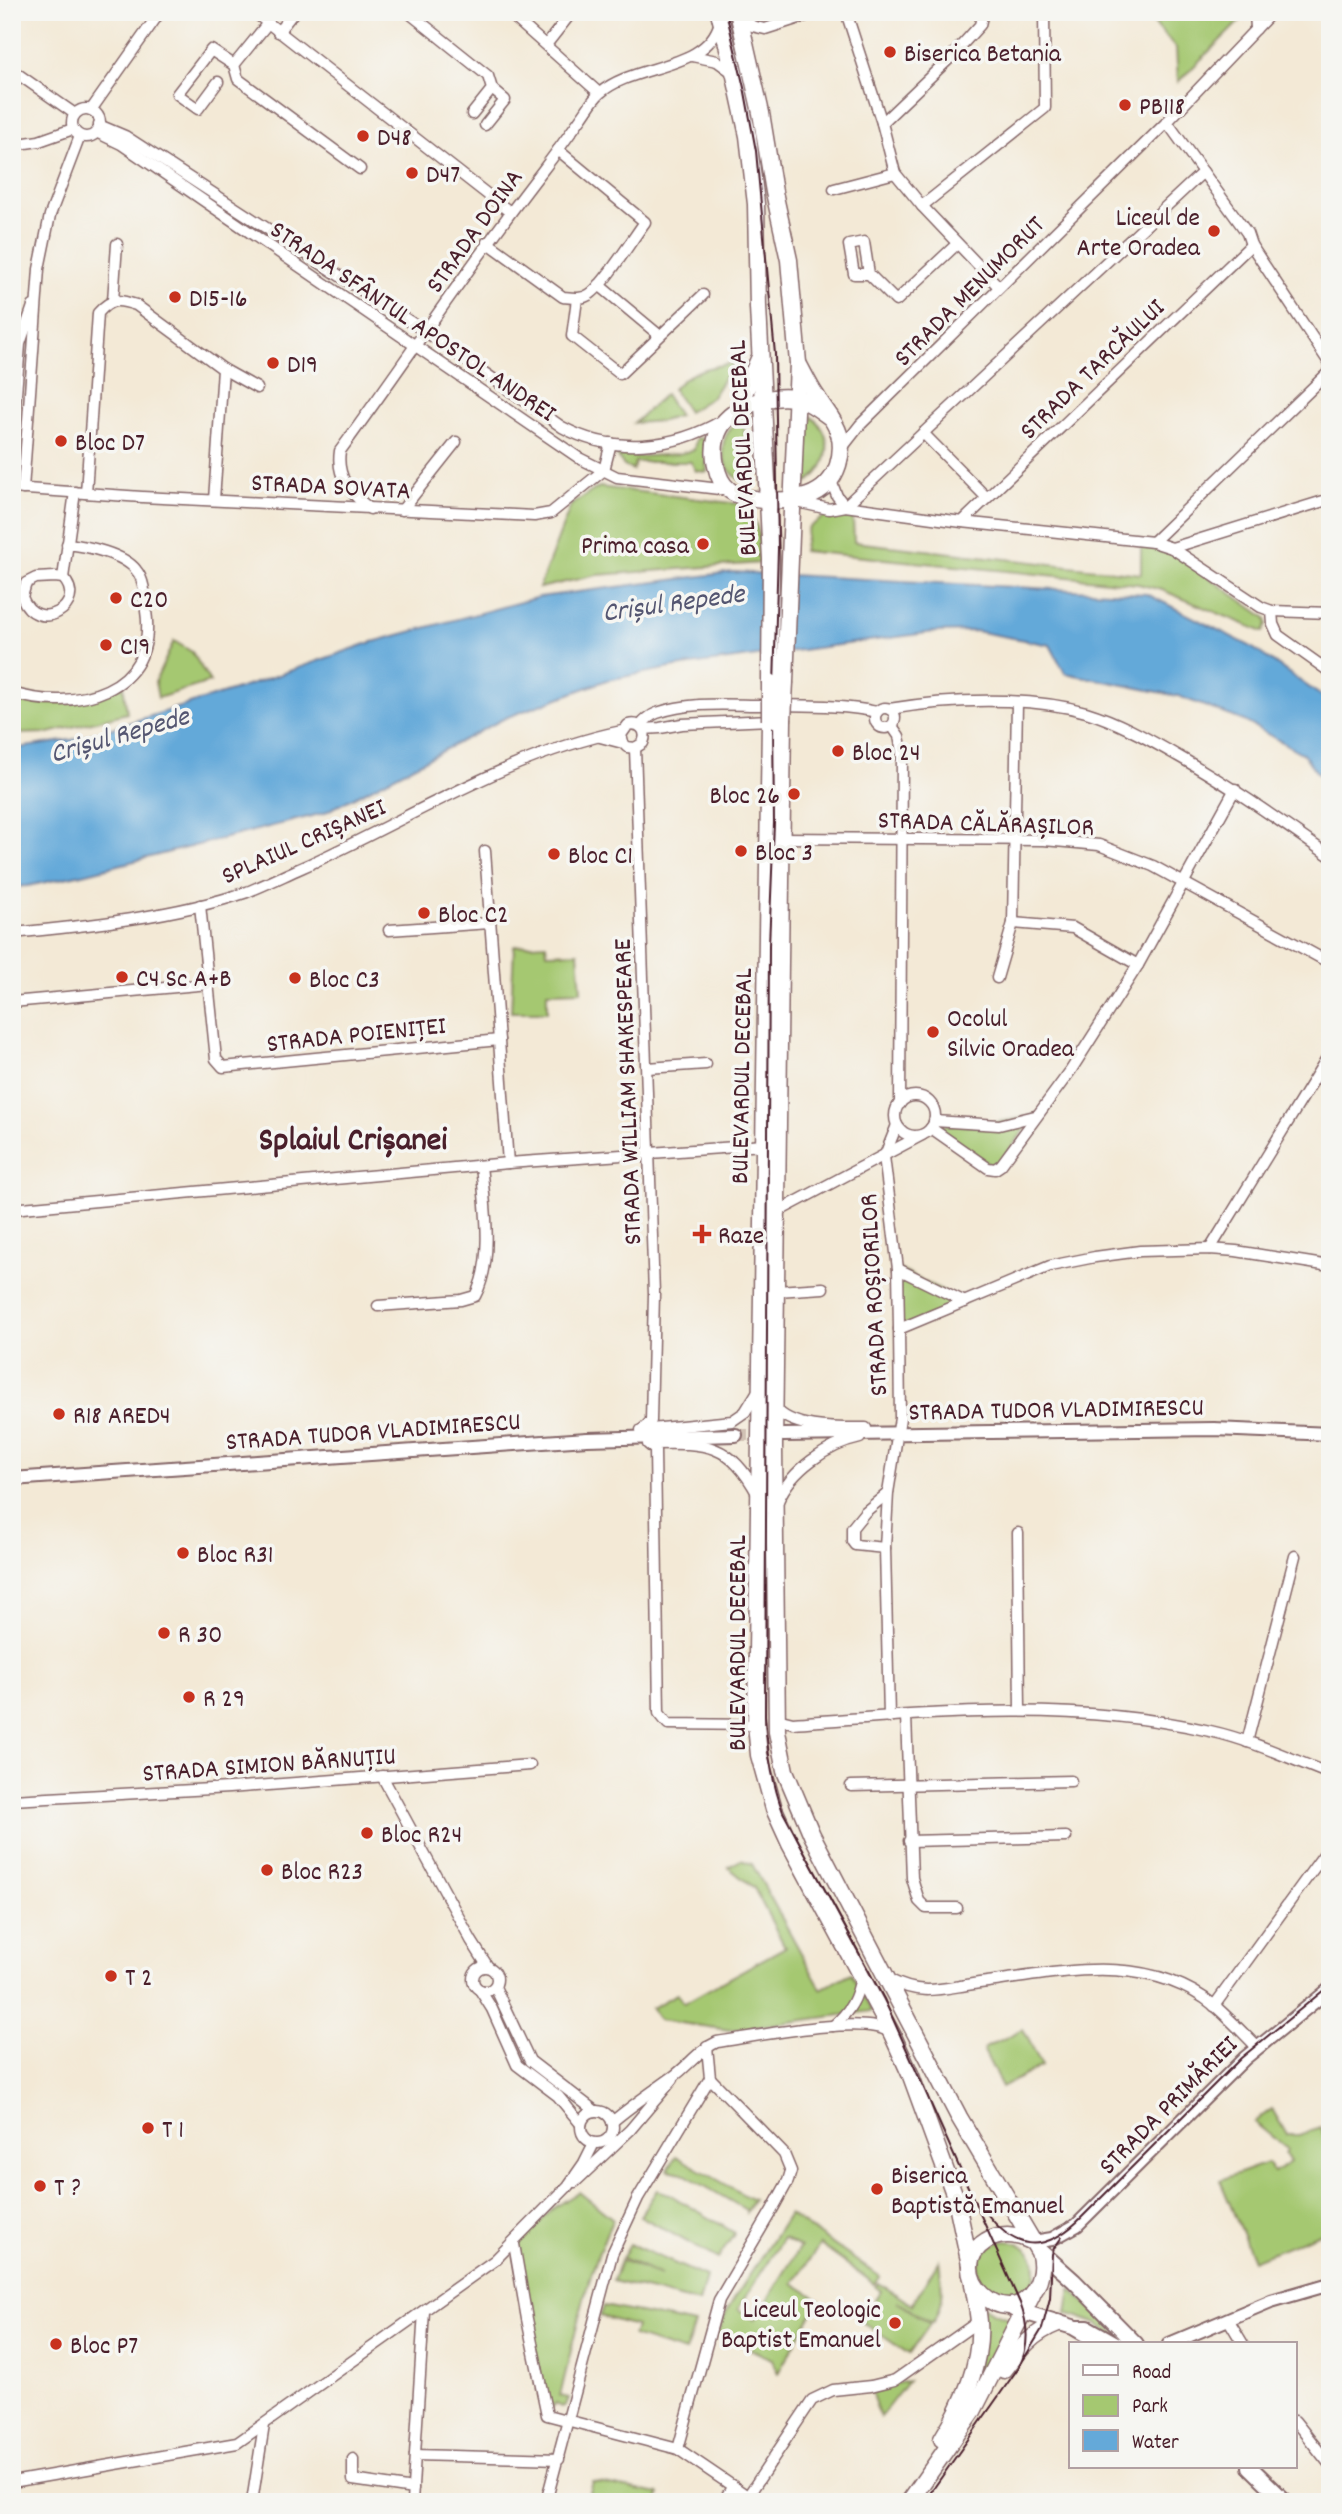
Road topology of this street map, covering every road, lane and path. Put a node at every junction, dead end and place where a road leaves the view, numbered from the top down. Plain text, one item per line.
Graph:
1 (160, 12) edge
2 (254, 12) edge
3 (294, 12) edge
4 (408, 12) edge
5 (508, 12) edge
6 (572, 12) edge
7 (739, 12) edge
8 (818, 12) edge
9 (846, 12) edge
10 (982, 12) edge
11 (1044, 12) edge
12 (1255, 12) edge
13 (1272, 12) edge
14 (720, 16) edge
15 (268, 23) junction
16 (1256, 29) junction
17 (278, 32) junction
18 (546, 45) junction
19 (691, 56) junction
20 (234, 65) junction
21 (12, 70) edge
22 (736, 76) junction
23 (218, 82) dead end
24 (492, 89) junction
25 (599, 93) junction
26 (91, 110) junction
27 (75, 114) junction
28 (472, 114) dead end
29 (1167, 122) junction
30 (882, 123) junction
31 (485, 125) dead end
32 (98, 129) junction
33 (77, 132) junction
34 (12, 145) edge
35 (558, 150) junction
36 (360, 169) dead end
37 (1203, 172) junction
38 (895, 173) junction
39 (834, 188) dead end
40 (922, 206) junction
41 (510, 212) junction
42 (488, 242) junction
43 (117, 244) dead end
44 (957, 244) junction
45 (1251, 245) junction
46 (869, 274) dead end
47 (599, 285) junction
48 (999, 287) junction
49 (37, 293) junction
50 (703, 295) dead end
51 (577, 299) junction
52 (113, 301) junction
53 (426, 332) junction
54 (659, 335) junction
55 (15, 344) edge
56 (34, 344) junction
57 (416, 347) junction
58 (760, 354) junction
59 (798, 363) junction
60 (1330, 364) edge
61 (223, 369) junction
62 (1330, 371) edge
63 (257, 388) dead end
64 (796, 398) junction
65 (763, 401) junction
66 (736, 412) junction
67 (831, 418) junction
68 (923, 433) junction
69 (12, 442) edge
70 (456, 442) dead end
71 (611, 443) junction
72 (841, 448) junction
73 (604, 470) junction
74 (831, 481) junction
75 (18, 488) edge
76 (729, 490) junction
77 (80, 492) junction
78 (986, 497) junction
79 (1330, 499) edge
80 (214, 500) junction
81 (768, 500) junction
82 (791, 501) junction
83 (845, 506) junction
84 (370, 509) junction
85 (402, 510) junction
86 (962, 522) junction
87 (1153, 542) junction
88 (67, 544) junction
89 (1172, 548) junction
90 (63, 578) junction
91 (1272, 611) junction
92 (1330, 613) edge
93 (1330, 672) edge
94 (12, 693) edge
95 (1017, 703) junction
96 (889, 709) junction
97 (877, 712) junction
98 (776, 720) junction
99 (892, 726) junction
100 (622, 731) junction
101 (643, 731) junction
102 (596, 736) junction
103 (623, 743) junction
104 (635, 748) junction
105 (1235, 789) junction
106 (780, 838) junction
107 (903, 840) junction
108 (1015, 841) junction
109 (485, 850) dead end
110 (1330, 856) edge
111 (1183, 882) junction
112 (200, 905) junction
113 (490, 923) junction
114 (1013, 923) junction
115 (389, 930) dead end
116 (12, 933) edge
117 (1330, 963) edge
118 (1138, 965) junction
119 (996, 978) dead end
120 (209, 984) junction
121 (12, 1002) edge
122 (499, 1040) junction
123 (1330, 1053) edge
124 (706, 1065) dead end
125 (647, 1068) junction
126 (900, 1104) junction
127 (1035, 1116) junction
128 (933, 1124) junction
129 (897, 1125) junction
130 (922, 1135) junction
131 (764, 1145) junction
132 (649, 1154) junction
133 (884, 1156) junction
134 (508, 1163) junction
135 (481, 1166) junction
136 (12, 1211) edge
137 (777, 1212) junction
138 (1210, 1249) junction
139 (1330, 1266) edge
140 (898, 1269) junction
141 (823, 1288) dead end
142 (776, 1291) junction
143 (965, 1302) junction
144 (378, 1306) dead end
145 (899, 1329) junction
146 (762, 1384) junction
147 (775, 1406) junction
148 (651, 1419) junction
149 (658, 1429) junction
150 (642, 1430) junction
151 (898, 1432) junction
152 (1330, 1434) edge
153 (736, 1435) tunnel mouth
154 (783, 1435) tunnel mouth
155 (884, 1436) junction
156 (625, 1437) junction
157 (648, 1444) junction
158 (894, 1448) junction
159 (12, 1479) edge
160 (888, 1493) junction
161 (768, 1505) junction
162 (1018, 1533) dead end
163 (885, 1548) junction
164 (1295, 1556) dead end
165 (1020, 1710) junction
166 (906, 1716) junction
167 (889, 1717) junction
168 (776, 1724) junction
169 (756, 1725) junction
170 (1247, 1742) junction
171 (530, 1765) dead end
172 (1330, 1774) edge
173 (382, 1776) junction
174 (1072, 1780) dead end
175 (907, 1785) junction
176 (851, 1786) dead end
177 (12, 1800) edge
178 (1066, 1836) dead end
179 (909, 1841) junction
180 (1330, 1846) edge
181 (957, 1908) dead end
182 (471, 1940) junction
183 (488, 1967) junction
184 (474, 1973) junction
185 (861, 1976) junction
186 (888, 1980) junction
187 (495, 1986) junction
188 (1330, 1989) edge
189 (480, 1990) junction
190 (920, 1991) junction
191 (1214, 2006) junction
192 (905, 2012) junction
193 (833, 2026) junction
194 (892, 2034) junction
195 (707, 2047) junction
196 (1257, 2047) junction
197 (676, 2074) junction
198 (710, 2078) junction
199 (604, 2115) junction
200 (581, 2124) junction
201 (589, 2140) junction
202 (568, 2186) junction
203 (514, 2244) junction
204 (1035, 2244) junction
205 (971, 2273) junction
206 (1330, 2284) edge
207 (1033, 2292) junction
208 (1007, 2306) junction
209 (424, 2311) junction
210 (1024, 2312) junction
211 (1228, 2319) junction
212 (979, 2321) junction
213 (1065, 2325) junction
214 (1098, 2342) edge
215 (1114, 2342) edge
216 (1134, 2342) edge
217 (1174, 2342) edge
218 (1242, 2342) edge
219 (973, 2411) junction
220 (569, 2420) junction
221 (1296, 2422) edge
222 (264, 2425) junction
223 (678, 2449) junction
224 (415, 2455) junction
225 (353, 2459) dead end
226 (559, 2459) junction
227 (1330, 2465) edge
228 (1251, 2468) edge
229 (12, 2482) edge
230 (733, 2486) junction
231 (413, 2489) junction
232 (752, 2499) edge
233 (252, 2502) edge
234 (412, 2502) edge
235 (546, 2502) edge
236 (723, 2502) edge
237 (900, 2502) edge
238 (909, 2502) edge
239 (1286, 2502) edge

1 - 26 street
2 - 15 street
3 - 17 street
4 - 24 street
5 - 18 street
6 - 18 street
7 - 8 street
7 - 59 main road, BULEVARDUL DECEBAL
9 - 30 street
10 - 30 street
11 - 40 street
12 - 16 street
13 - 16 street, STRADA MENUMORUT
14 - 19 street
14 - 22 main road, BULEVARDUL DECEBAL
15 - 17 street
15 - 20 street
16 - 29 street, STRADA MENUMORUT
17 - 41 street
18 - 25 street
19 - 22 street
19 - 25 street, STRADA DOINA
20 - 23 street
20 - 36 street
21 - 27 street
22 - 58 main road, BULEVARDUL DECEBAL
24 - 28 street
24 - 31 street
25 - 35 street, STRADA DOINA
26 - 27 street
26 - 32 street
27 - 33 street
29 - 37 street
29 - 48 street, STRADA MENUMORUT
30 - 38 street
32 - 33 street
32 - 53 street, STRADA SFÂNTUL APOSTOL ANDREI
32 - 57 street, STRADA SFÂNTUL APOSTOL ANDREI
33 - 34 street
33 - 49 street
35 - 41 street, STRADA DOINA
35 - 47 street
37 - 45 street
37 - 68 street
38 - 39 street
38 - 40 street
40 - 44 street
41 - 42 street, STRADA DOINA
42 - 51 street
42 - 53 street, STRADA DOINA
43 - 52 street
44 - 46 street
44 - 48 street
45 - 60 street
45 - 78 street, STRADA TARCĂULUI
47 - 51 street
47 - 54 street
48 - 72 street, STRADA MENUMORUT
49 - 55 street
49 - 56 street
50 - 54 street
51 - 54 street
52 - 61 street
52 - 77 street
53 - 57 street, STRADA DOINA
53 - 71 street, STRADA SFÂNTUL APOSTOL ANDREI
55 - 56 street
55 - 69 street
56 - 75 street
57 - 73 street, STRADA SFÂNTUL APOSTOL ANDREI
57 - 84 street, STRADA DOINA
58 - 65 main road, BULEVARDUL DECEBAL
58 - 66 main road
59 - 64 main road, BULEVARDUL DECEBAL
59 - 67 main road
61 - 63 street
61 - 80 street
62 - 87 street
64 - 65 main road
64 - 67 main road
64 - 82 main road, BULEVARDUL DECEBAL
65 - 66 main road
65 - 81 main road, BULEVARDUL DECEBAL
66 - 71 street, STRADA SFÂNTUL APOSTOL ANDREI
66 - 76 main road
67 - 72 main road
68 - 78 street
68 - 83 street
70 - 85 street
71 - 73 street
72 - 74 main road
73 - 76 street, STRADA SFÂNTUL APOSTOL ANDREI
73 - 85 street, STRADA SOVATA
74 - 82 main road
74 - 83 street
75 - 77 street, STRADA SOVATA
76 - 81 main road
77 - 80 street, STRADA SOVATA
77 - 88 street
78 - 86 street, STRADA TARCĂULUI
79 - 89 street
80 - 84 street, STRADA SOVATA
81 - 82 main road
81 - 98 main road, BULEVARDUL DECEBAL, bridge
82 - 83 street
82 - 98 main road, BULEVARDUL DECEBAL, bridge
83 - 86 street
84 - 85 street, STRADA SOVATA
86 - 87 street
87 - 89 street
88 - 90 street
88 - 94 street
89 - 91 street
90 - 90 street
91 - 92 street
91 - 93 street
95 - 96 street
95 - 105 street
95 - 108 street
96 - 97 street
96 - 99 street
97 - 99 street
97 - 101 street
98 - 101 street, SPLAIUL CRIȘANEI
98 - 106 main road, BULEVARDUL DECEBAL
98 - 131 main road, BULEVARDUL DECEBAL
99 - 107 street
100 - 101 street, SPLAIUL CRIȘANEI
100 - 102 street, SPLAIUL CRIȘANEI
100 - 103 street
101 - 104 street, SPLAIUL CRIȘANEI
102 - 103 street
102 - 112 street, SPLAIUL CRIȘANEI
103 - 104 street
104 - 125 street, STRADA WILLIAM SHAKESPEARE
105 - 110 street
105 - 111 street
106 - 107 street, STRADA CĂLĂRAȘILOR
106 - 137 main road, BULEVARDUL DECEBAL
107 - 108 street, STRADA CĂLĂRAȘILOR
107 - 126 street
108 - 111 street, STRADA CĂLĂRAȘILOR
108 - 114 street
109 - 113 street
111 - 117 street, STRADA CĂLĂRAȘILOR
111 - 118 street
112 - 116 street, SPLAIUL CRIȘANEI
112 - 120 street
113 - 115 street
113 - 122 street
114 - 118 street
114 - 119 street
118 - 127 street
120 - 121 street
120 - 122 street, STRADA POIENIȚEI
122 - 134 street
123 - 138 street
124 - 125 street
125 - 132 street, STRADA WILLIAM SHAKESPEARE
126 - 128 street
126 - 129 street
127 - 128 street
127 - 128 street
128 - 130 street
129 - 130 street
129 - 133 street
130 - 133 street
131 - 132 street
131 - 146 main road, BULEVARDUL DECEBAL
132 - 134 street
132 - 148 street, STRADA WILLIAM SHAKESPEARE
133 - 137 street
133 - 140 street, STRADA ROȘIORILOR
134 - 135 street
135 - 136 street
135 - 144 street
137 - 142 main road, BULEVARDUL DECEBAL
138 - 139 street
138 - 143 street
140 - 143 street
140 - 145 street, STRADA ROȘIORILOR
141 - 142 street
142 - 147 main road, BULEVARDUL DECEBAL
143 - 145 street
145 - 151 street, STRADA ROȘIORILOR
146 - 149 street
146 - 161 main road, BULEVARDUL DECEBAL
147 - 151 street
147 - 161 main road, BULEVARDUL DECEBAL
148 - 149 street
148 - 150 street
149 - 150 street
150 - 156 street
151 - 152 street, STRADA TUDOR VLADIMIRESCU
151 - 154 street, STRADA TUDOR VLADIMIRESCU
151 - 155 street
151 - 158 street, STRADA ROȘIORILOR
153 - 156 street, STRADA TUDOR VLADIMIRESCU
155 - 158 street
155 - 161 street
156 - 157 street
156 - 159 street, STRADA TUDOR VLADIMIRESCU
157 - 161 street
157 - 169 street
158 - 160 street
160 - 163 street
160 - 163 street
161 - 168 main road, BULEVARDUL DECEBAL
161 - 169 main road, BULEVARDUL DECEBAL
162 - 165 street
163 - 167 street
164 - 170 street
165 - 166 street
165 - 170 street
166 - 167 street
166 - 175 street
167 - 168 street
168 - 186 main road, BULEVARDUL DECEBAL
169 - 185 main road, BULEVARDUL DECEBAL
170 - 172 street
171 - 173 street, STRADA SIMION BĂRNUȚIU
173 - 177 street, STRADA SIMION BĂRNUȚIU
173 - 182 street
174 - 175 street
175 - 176 street
175 - 179 street
178 - 179 street
179 - 181 street
180 - 191 street
182 - 183 street
182 - 184 street
183 - 184 street
183 - 187 street
184 - 189 street
185 - 193 street
185 - 194 main road, BULEVARDUL DECEBAL
186 - 190 street
186 - 192 main road, BULEVARDUL DECEBAL
187 - 189 street
187 - 199 street
188 - 196 street, STRADA PRIMĂRIEI
189 - 200 street
190 - 191 street
190 - 192 street
191 - 196 street
192 - 204 main road, BULEVARDUL DECEBAL
193 - 194 street
193 - 195 street
194 - 205 main road, BULEVARDUL DECEBAL
195 - 197 street
195 - 198 street
196 - 204 street, STRADA PRIMĂRIEI
197 - 199 street
197 - 202 street
198 - 220 street
198 - 223 street
199 - 200 street
199 - 201 street
200 - 201 street
201 - 202 street
202 - 203 street
203 - 209 street
203 - 220 street
204 - 205 main road
204 - 207 main road
204 - 216 main road, BULEVARDUL DECEBAL
205 - 208 main road
205 - 212 main road, BULEVARDUL DECEBAL
206 - 211 street
207 - 208 main road
207 - 210 main road
208 - 210 main road
209 - 222 street
209 - 224 street
210 - 213 main road
210 - 219 main road
211 - 217 street
211 - 218 street
212 - 232 street
212 - 237 main road, BULEVARDUL DECEBAL
213 - 214 main road
213 - 215 street
213 - 219 main road
219 - 238 main road
220 - 223 street
220 - 226 street
221 - 227 street
222 - 229 street
222 - 233 street
223 - 230 street
224 - 226 street
224 - 231 street
225 - 231 street
226 - 235 street
228 - 239 main road
230 - 232 street
230 - 236 street
231 - 234 street

